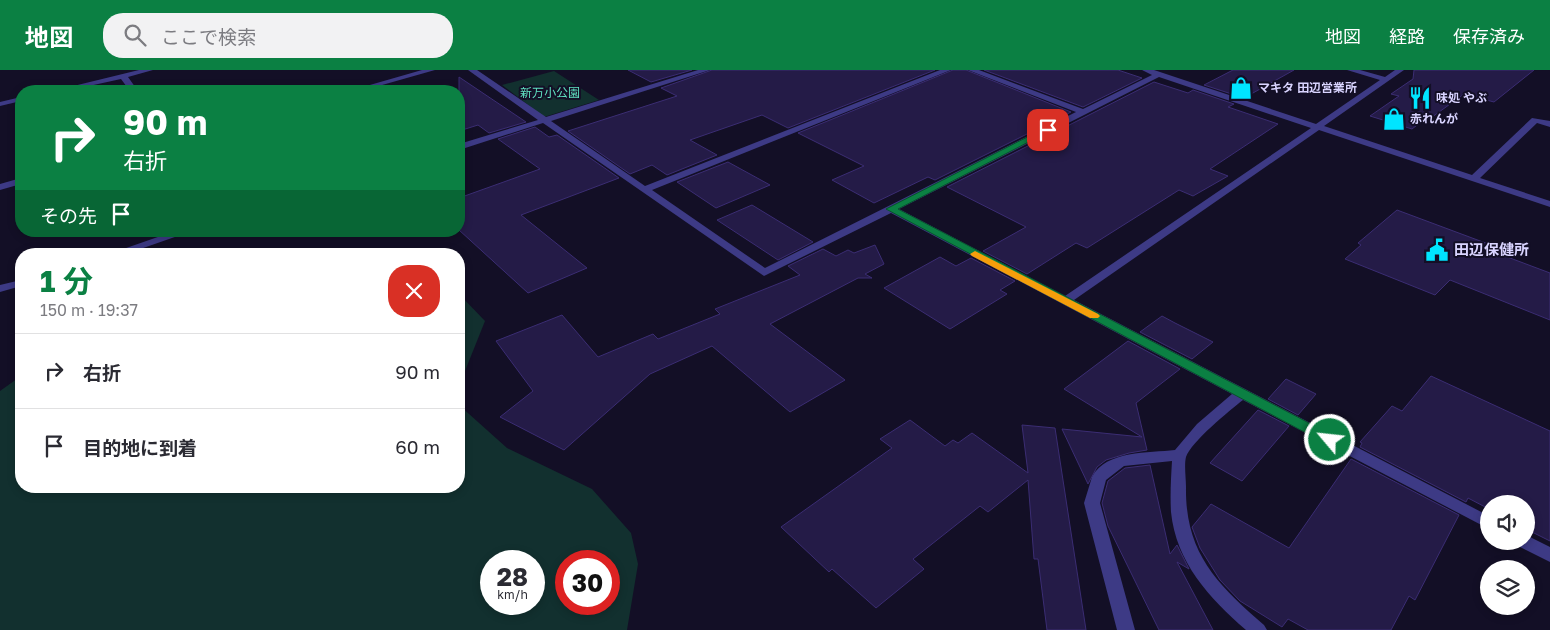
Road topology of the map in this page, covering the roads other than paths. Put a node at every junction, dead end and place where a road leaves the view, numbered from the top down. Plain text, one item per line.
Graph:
1 (149, 70) edge
2 (431, 70) edge
3 (472, 70) edge
4 (706, 70) edge
5 (947, 70) edge
6 (972, 70) edge
7 (1146, 70) edge
8 (1351, 70) edge
9 (1400, 70) edge
10 (1159, 74) junction
11 (123, 76) junction
12 (1385, 79) junction
13 (83, 85) edge
14 (130, 85) edge
15 (375, 85) edge
16 (15, 100) edge
17 (0, 104) edge
18 (1083, 112) junction
19 (544, 120) junction
20 (1550, 124) edge
21 (1318, 128) junction
22 (465, 145) edge
23 (1473, 179) junction
24 (15, 182) edge
25 (0, 186) edge
26 (644, 190) junction
27 (1550, 204) edge
28 (891, 209) junction
29 (168, 237) edge
30 (133, 248) edge
31 (15, 285) edge
32 (0, 289) edge
33 (1066, 301) junction
34 (1242, 393) junction
35 (1179, 455) junction
36 (1480, 518) edge
37 (1535, 547) edge
38 (1550, 555) edge
39 (1126, 630) edge
40 (1258, 630) edge

1 - 11 street
2 - 15 street
3 - 19 street
4 - 19 street
5 - 26 street
6 - 18 street
7 - 10 street
8 - 12 street
9 - 12 street
10 - 18 street
10 - 21 street
11 - 13 street
11 - 14 street
12 - 21 street
16 - 17 street
18 - 28 street
19 - 22 street
19 - 26 street
20 - 23 street
21 - 23 street
21 - 33 street
23 - 27 street
24 - 25 street
26 - 28 street
28 - 33 street
29 - 30 street
31 - 32 street
33 - 34 street
34 - 35 street
34 - 36 street
35 - 39 street
35 - 40 street
37 - 38 street

